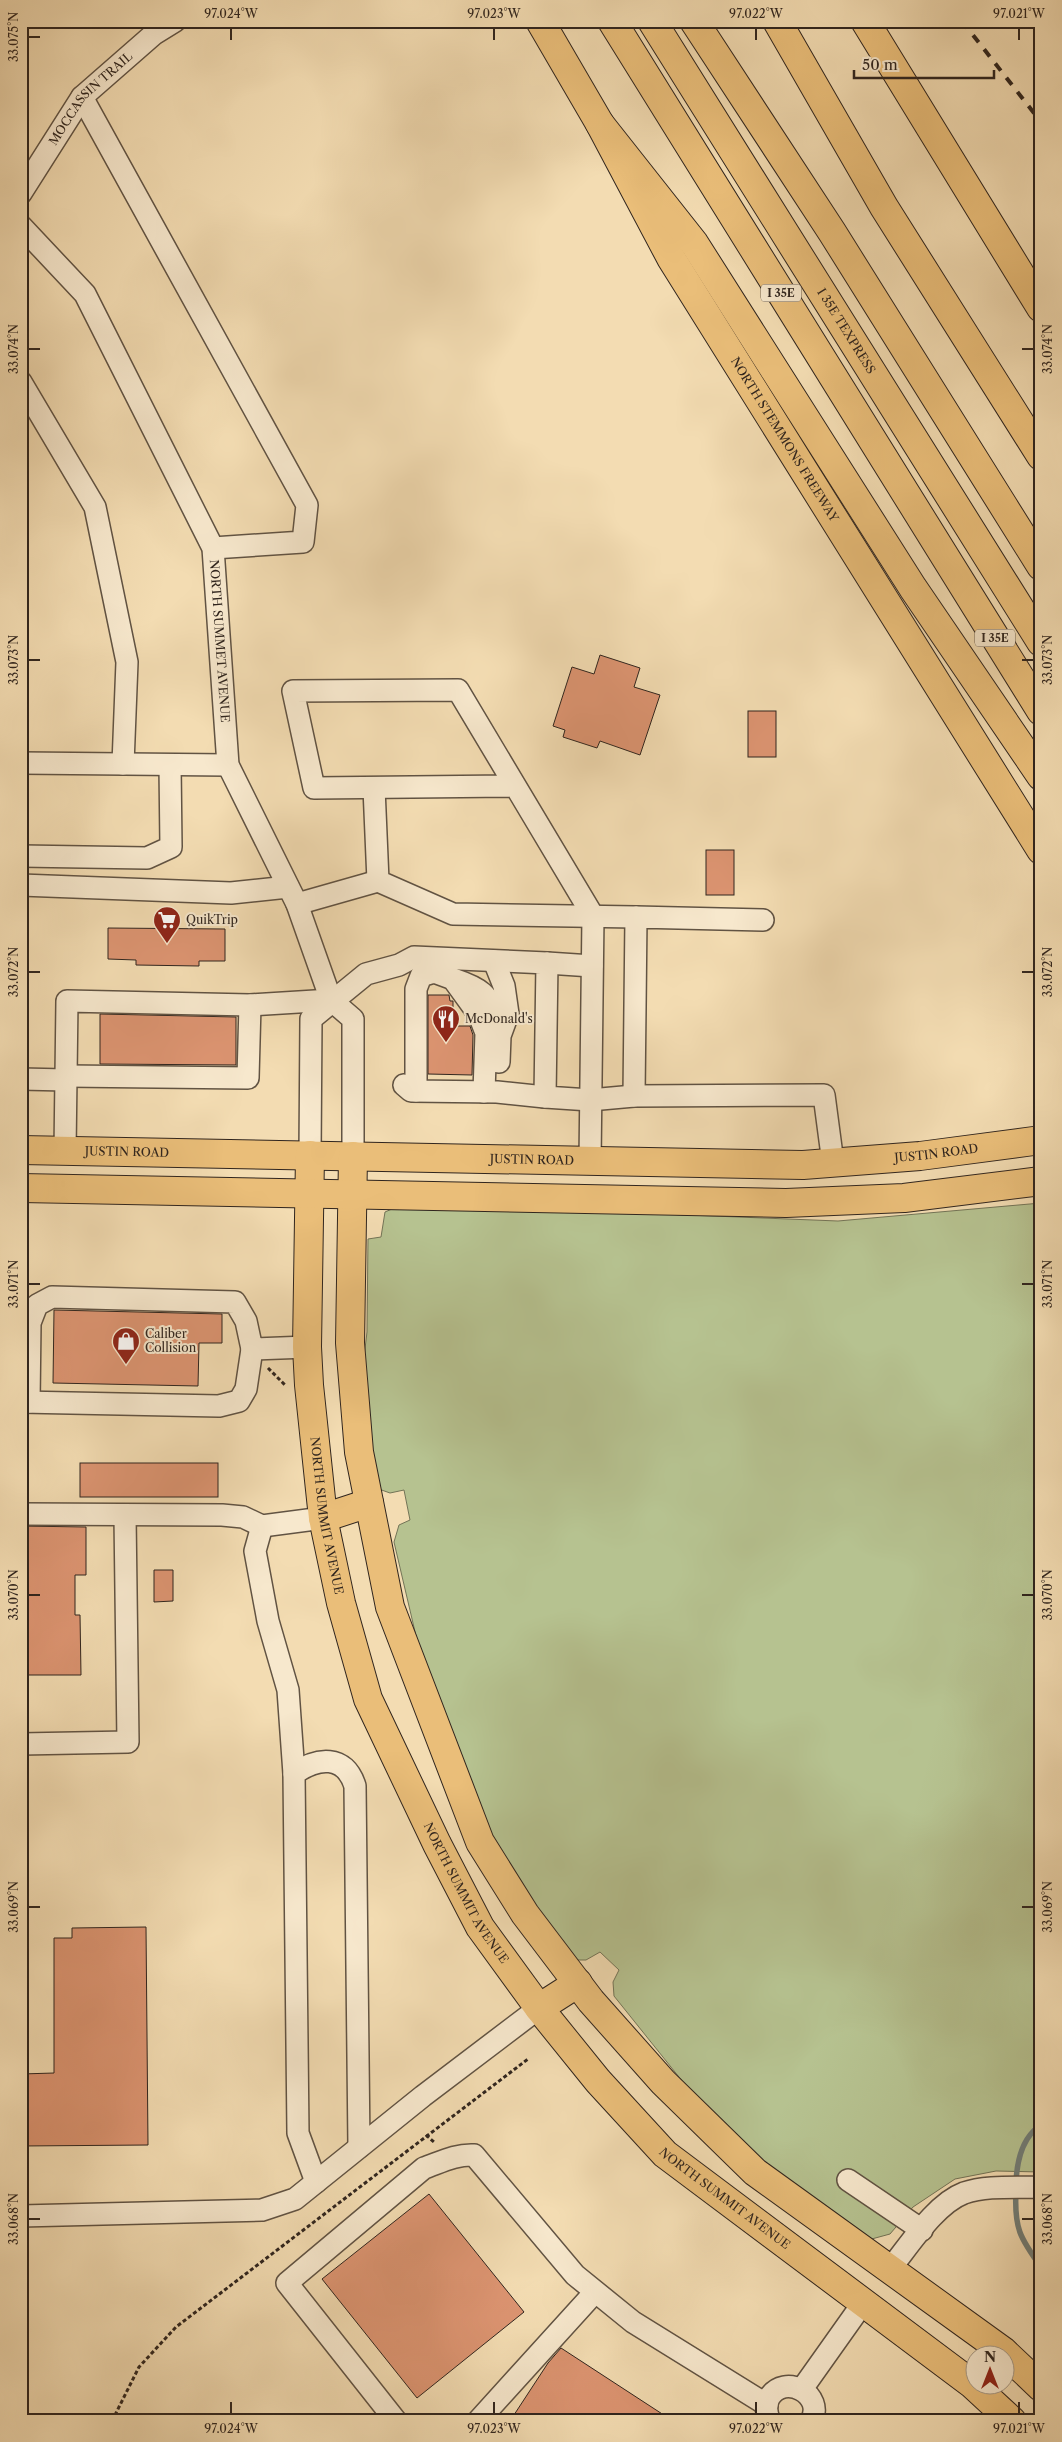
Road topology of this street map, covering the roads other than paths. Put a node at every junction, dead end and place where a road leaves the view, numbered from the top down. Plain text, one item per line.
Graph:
1 (175, 21) edge
2 (540, 21) edge
3 (612, 21) edge
4 (652, 21) edge
5 (694, 21) edge
6 (777, 21) edge
7 (865, 21) edge
8 (82, 97) junction
9 (600, 124) junction
10 (21, 193) edge
11 (21, 226) edge
12 (1041, 308) edge
13 (21, 382) edge
14 (1041, 456) edge
15 (213, 548) junction
16 (1041, 566) edge
17 (1041, 642) edge
18 (1041, 711) edge
19 (21, 762) edge
20 (123, 764) junction
21 (170, 764) junction
22 (228, 765) junction
23 (1041, 776) edge
24 (515, 786) junction
25 (374, 788) junction
26 (1041, 850) edge
27 (21, 856) edge
28 (378, 881) junction
29 (21, 885) edge
30 (292, 896) junction
31 (592, 916) junction
32 (636, 917) junction
33 (763, 920) dead end
34 (494, 961) junction
35 (547, 963) junction
36 (399, 965) junction
37 (592, 966) junction
38 (332, 1000) junction
39 (250, 1005) junction
40 (66, 1078) junction
41 (21, 1079) edge
42 (416, 1092) junction
43 (491, 1092) junction
44 (634, 1096) junction
45 (545, 1097) junction
46 (590, 1100) junction
47 (1041, 1140) edge
48 (21, 1150) edge
49 (65, 1151) junction
50 (310, 1155) junction
51 (353, 1156) junction
52 (590, 1162) junction
53 (833, 1163) junction
54 (1041, 1180) edge
55 (21, 1188) edge
56 (309, 1195) junction
57 (354, 1195) junction
58 (306, 1347) junction
59 (252, 1349) junction
60 (25, 1402) edge
61 (369, 1502) junction
62 (21, 1514) edge
63 (126, 1516) junction
64 (322, 1518) junction
65 (262, 1526) junction
66 (21, 1744) edge
67 (294, 1774) junction
68 (578, 1983) junction
69 (539, 2008) junction
70 (359, 2147) junction
71 (848, 2180) dead end
72 (316, 2182) junction
73 (1041, 2187) edge
74 (21, 2216) edge
75 (922, 2230) junction
76 (890, 2269) junction
77 (595, 2292) junction
78 (863, 2303) junction
79 (1041, 2387) edge
80 (802, 2389) junction
81 (768, 2413) edge
82 (396, 2421) edge
83 (478, 2421) edge
84 (811, 2421) edge
85 (1012, 2421) edge

1 - 8 street, MOCCASSIN TRAIL
2 - 9 main road, NORTH STEMMONS FREEWAY
3 - 18 main road, I 35E
4 - 17 main road, I 35E TEXPRESS
5 - 16 main road
6 - 14 main road
7 - 12 main road
8 - 10 street, MOCCASSIN TRAIL
8 - 15 street
9 - 23 main road
9 - 26 main road, NORTH STEMMONS FREEWAY
11 - 15 street, NORTH SUMMET AVENUE
13 - 20 street
15 - 22 street, NORTH SUMMET AVENUE
19 - 20 street
20 - 21 street
21 - 22 street
21 - 27 street
22 - 30 street, NORTH SUMMET AVENUE
24 - 25 street
24 - 25 street
24 - 31 street
25 - 28 street
28 - 30 street
28 - 31 street
29 - 30 street
30 - 38 street, NORTH SUMMET AVENUE
31 - 32 street
31 - 37 street
32 - 33 street
32 - 44 street
34 - 35 street
34 - 36 street
34 - 43 street
35 - 37 street
35 - 45 street
36 - 38 street
36 - 42 street
37 - 46 street
38 - 39 street
38 - 50 street
38 - 51 street
39 - 40 street
39 - 40 street
40 - 41 street
40 - 49 street
42 - 43 street
42 - 43 street
43 - 45 street
44 - 46 street
44 - 53 street
45 - 46 street
46 - 52 street
47 - 53 main road, JUSTIN ROAD
48 - 49 main road, JUSTIN ROAD
49 - 50 main road, JUSTIN ROAD
50 - 51 main road, JUSTIN ROAD
50 - 56 main road, NORTH SUMMIT AVENUE
51 - 52 main road, JUSTIN ROAD
51 - 57 main road
52 - 53 main road, JUSTIN ROAD
54 - 57 main road
55 - 56 main road
56 - 57 main road
56 - 58 main road, NORTH SUMMIT AVENUE
57 - 61 main road
58 - 59 street
58 - 64 main road, NORTH SUMMIT AVENUE
59 - 60 street
59 - 60 street
61 - 64 main road
61 - 68 main road
62 - 63 street
63 - 65 street
63 - 66 street
64 - 65 street
64 - 69 main road, NORTH SUMMIT AVENUE
65 - 67 street
67 - 70 street
67 - 72 street
68 - 69 main road
68 - 76 main road
69 - 70 street
69 - 78 main road, NORTH SUMMIT AVENUE
70 - 72 street
71 - 75 street
72 - 74 street
73 - 75 street
75 - 76 street
76 - 78 main road
76 - 79 main road
77 - 81 street
77 - 82 street
77 - 83 street
78 - 80 street
78 - 85 main road, NORTH SUMMIT AVENUE
80 - 81 street
80 - 84 street

